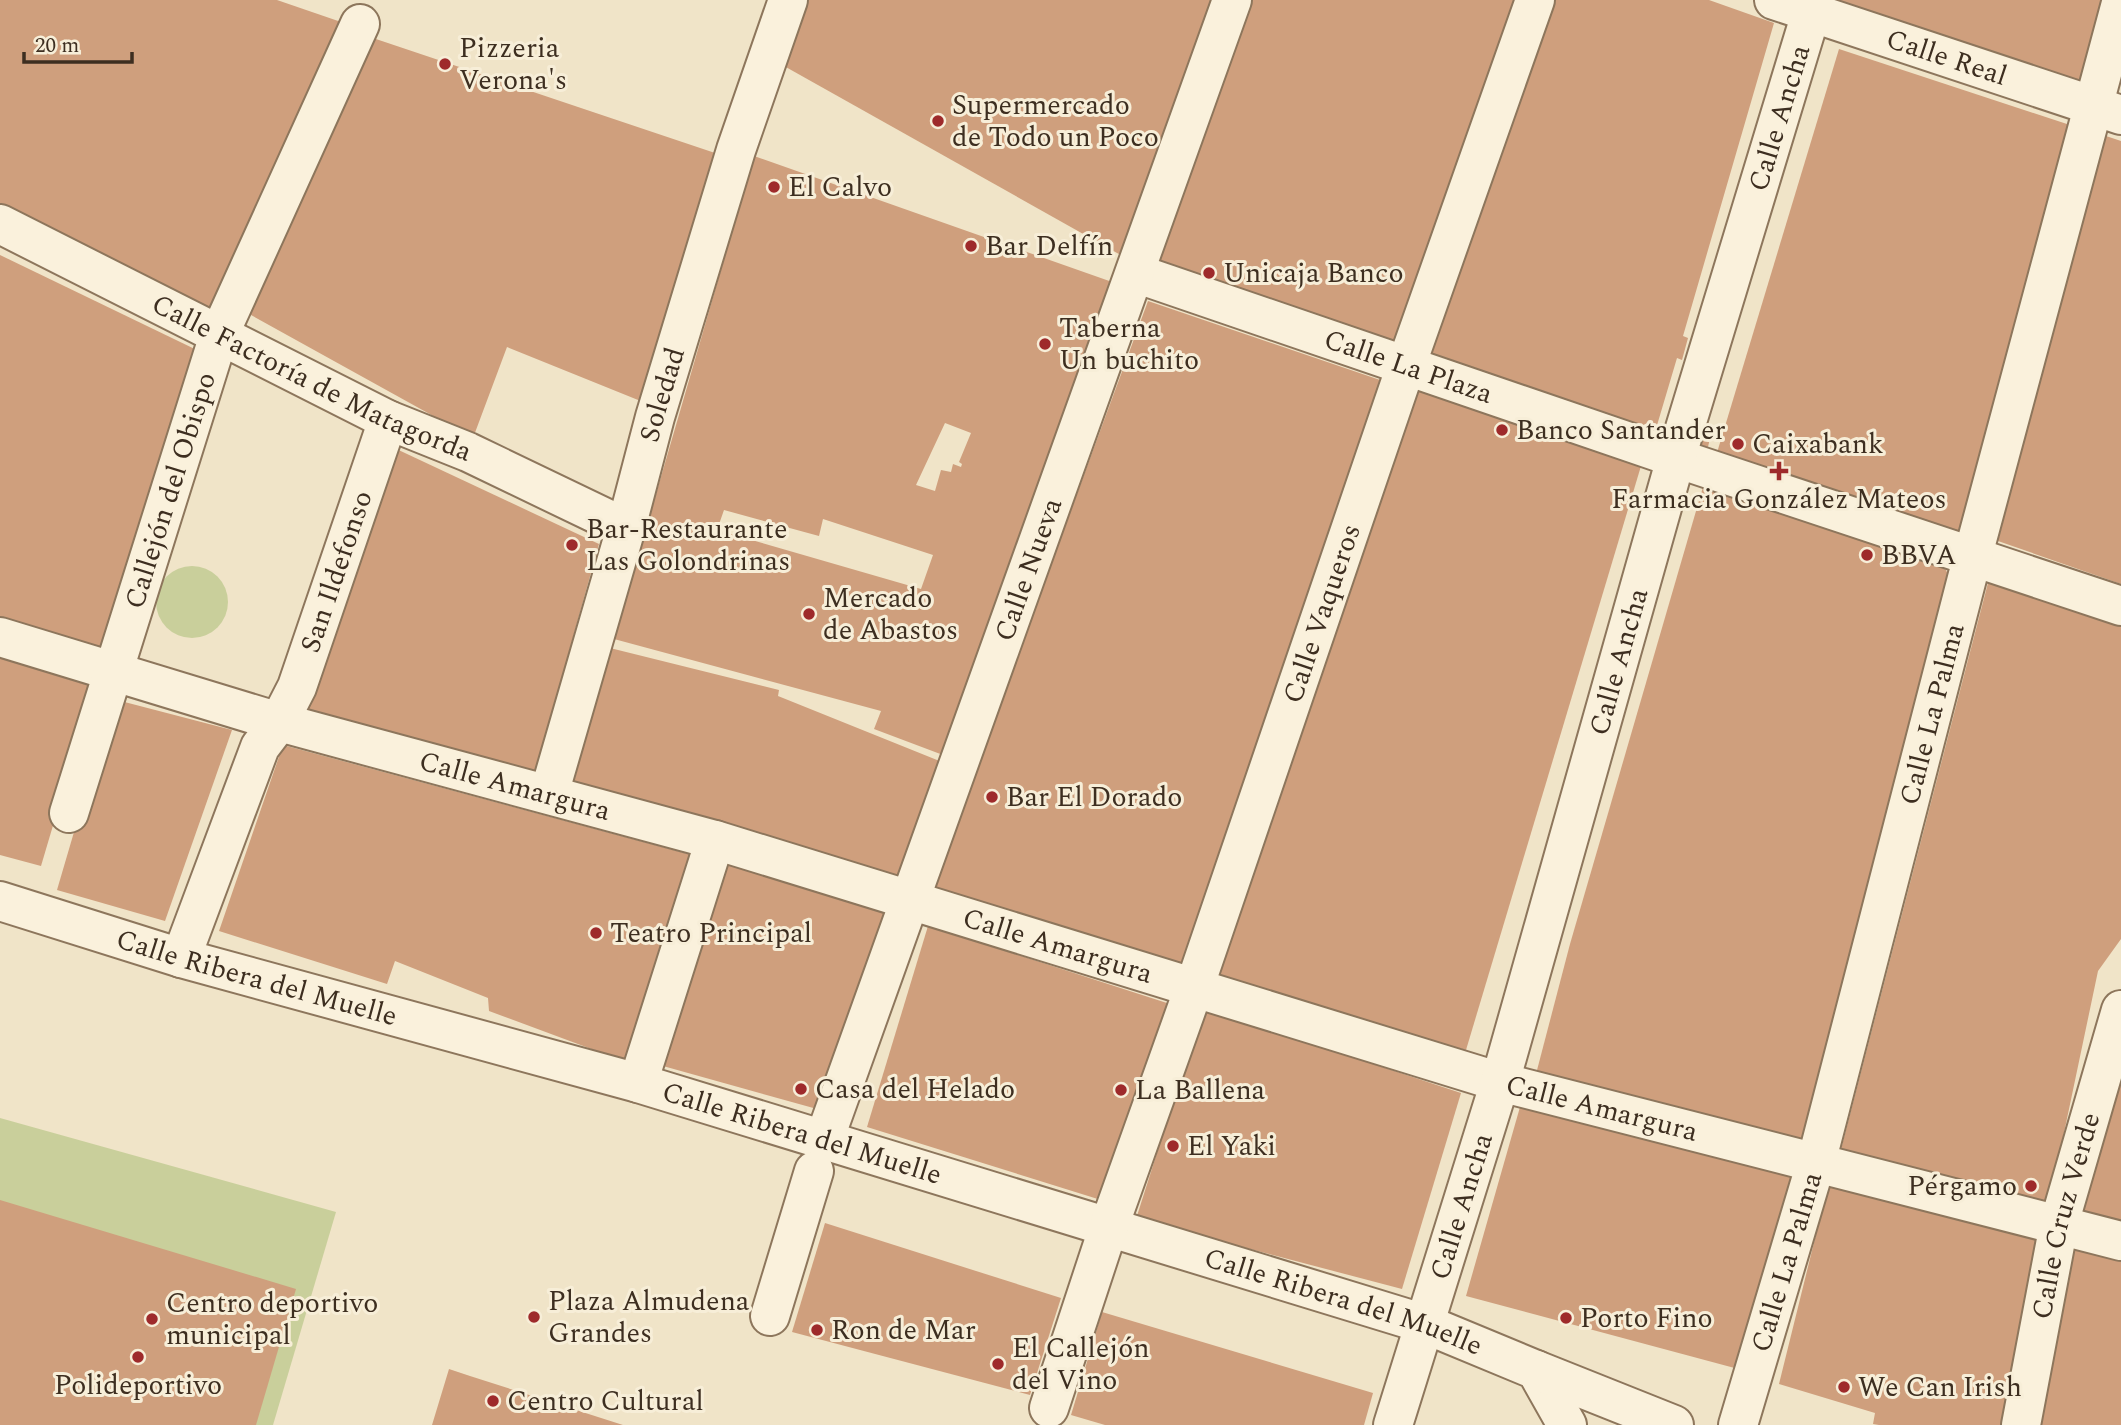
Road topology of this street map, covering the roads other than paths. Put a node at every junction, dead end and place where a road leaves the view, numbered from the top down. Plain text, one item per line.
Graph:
1 (788, 0) edge
2 (1232, 0) edge
3 (1535, 0) edge
4 (1774, 0) edge
5 (2121, 3) edge
6 (1813, 6) edge
7 (360, 24) dead end
8 (2107, 110) edge
9 (0, 224) edge
10 (1135, 273) junction
11 (219, 335) junction
12 (1406, 366) junction
13 (388, 419) junction
14 (1676, 458) junction
15 (626, 528) junction
16 (1973, 555) junction
17 (2121, 606) edge
18 (0, 637) edge
19 (111, 671) junction
20 (279, 722) junction
21 (549, 794) junction
22 (69, 813) dead end
23 (715, 840) junction
24 (0, 901) edge
25 (909, 901) junction
26 (181, 958) junction
27 (1194, 988) junction
28 (2121, 1010) edge
29 (1500, 1082) junction
30 (638, 1083) junction
31 (819, 1156) junction
32 (1816, 1163) junction
33 (2059, 1224) junction
34 (1108, 1229) junction
35 (2121, 1241) edge
36 (770, 1316) dead end
37 (1425, 1324) junction
38 (1536, 1370) junction
39 (1049, 1408) dead end
40 (1393, 1425) edge
41 (1567, 1425) edge
42 (1674, 1425) edge
43 (1738, 1425) edge
44 (2021, 1425) edge

1 - 15 street, Soledad
2 - 10 street, Calle Nueva
3 - 12 street, Calle Vaqueros
4 - 6 street, Calle Real
5 - 8 street, Calle La Palma
6 - 8 street, Calle Real
6 - 14 street, Calle Ancha
7 - 11 street, Callejón del Obispo
8 - 16 street, Calle La Palma
9 - 11 street, Calle Factoría de Matagorda
10 - 12 street, Calle La Plaza
10 - 25 street, Calle Nueva
11 - 13 street, Calle Factoría de Matagorda
11 - 19 street, Callejón del Obispo
12 - 14 street, Calle La Plaza
12 - 27 street, Calle Vaqueros
13 - 15 street, Calle Factoría de Matagorda
13 - 20 street, San Ildefonso
14 - 16 street, Calle La Plaza
14 - 29 street, Calle Ancha
15 - 21 street, Soledad
16 - 17 street, Calle La Plaza
16 - 32 street, Calle La Palma
18 - 19 street, Calle Amargura
19 - 20 street, Calle Amargura
19 - 22 street, Callejón del Obispo
20 - 21 street, Calle Amargura
20 - 26 street, San Ildefonso
21 - 23 street, Calle Amargura
23 - 25 street, Calle Amargura
23 - 30 street
24 - 26 street, Calle Ribera del Muelle
25 - 27 street, Calle Amargura
25 - 31 street, Calle Nueva
26 - 30 street, Calle Ribera del Muelle
27 - 29 street, Calle Amargura
27 - 34 street, Calle Vaqueros
28 - 33 street, Calle Cruz Verde
29 - 32 street, Calle Amargura
29 - 37 street, Calle Ancha
30 - 31 street, Calle Ribera del Muelle
31 - 34 street, Calle Ribera del Muelle
31 - 36 street, Calle Nueva
32 - 33 street, Calle Amargura
32 - 43 street, Calle La Palma
33 - 35 street, Calle Amargura
33 - 44 street, Calle Cruz Verde
34 - 37 street, Calle Ribera del Muelle
34 - 39 street, Calle Vaqueros
37 - 38 street, Calle Ribera del Muelle
37 - 40 street, Calle Ancha
38 - 41 street
38 - 42 street, Calle Ribera del Muelle

